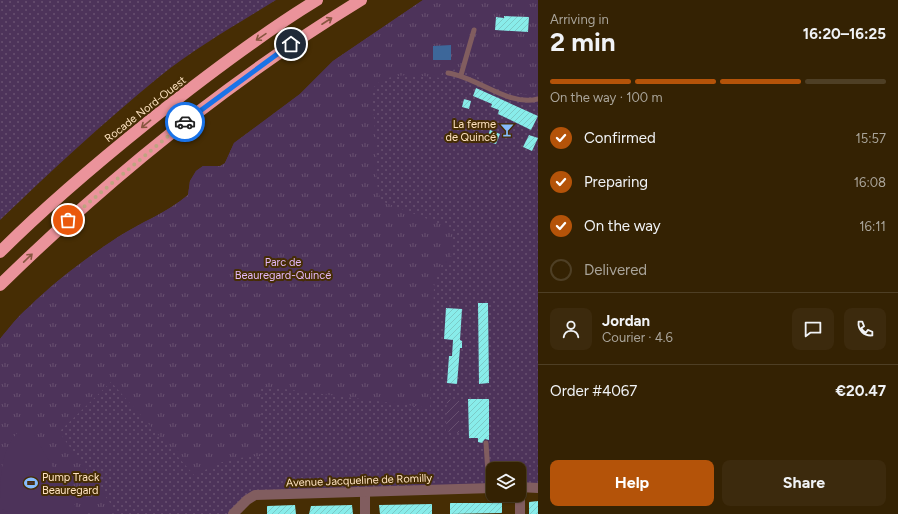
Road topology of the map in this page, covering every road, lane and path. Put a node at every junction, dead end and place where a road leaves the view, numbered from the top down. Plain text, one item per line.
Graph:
1 (317, 0) edge
2 (361, 0) edge
3 (474, 30) dead end
4 (448, 73) dead end
5 (462, 75) junction
6 (538, 99) edge
7 (0, 252) edge
8 (0, 285) edge
9 (486, 443) dead end
10 (487, 462) edge
11 (486, 488) edge
12 (526, 488) edge
13 (538, 488) edge
14 (365, 492) junction
15 (520, 502) edge
16 (233, 514) edge
17 (365, 514) edge
18 (520, 514) edge

1 -> 7 highway, Rocade Nord-Ouest
8 -> 2 highway
3 - 5 lane
4 - 5 lane
5 - 6 lane
9 - 10 lane
11 - 14 street, Avenue Jacqueline de Romilly
12 - 13 street
14 - 16 street, Avenue Jacqueline de Romilly
14 - 17 street
15 - 18 street

